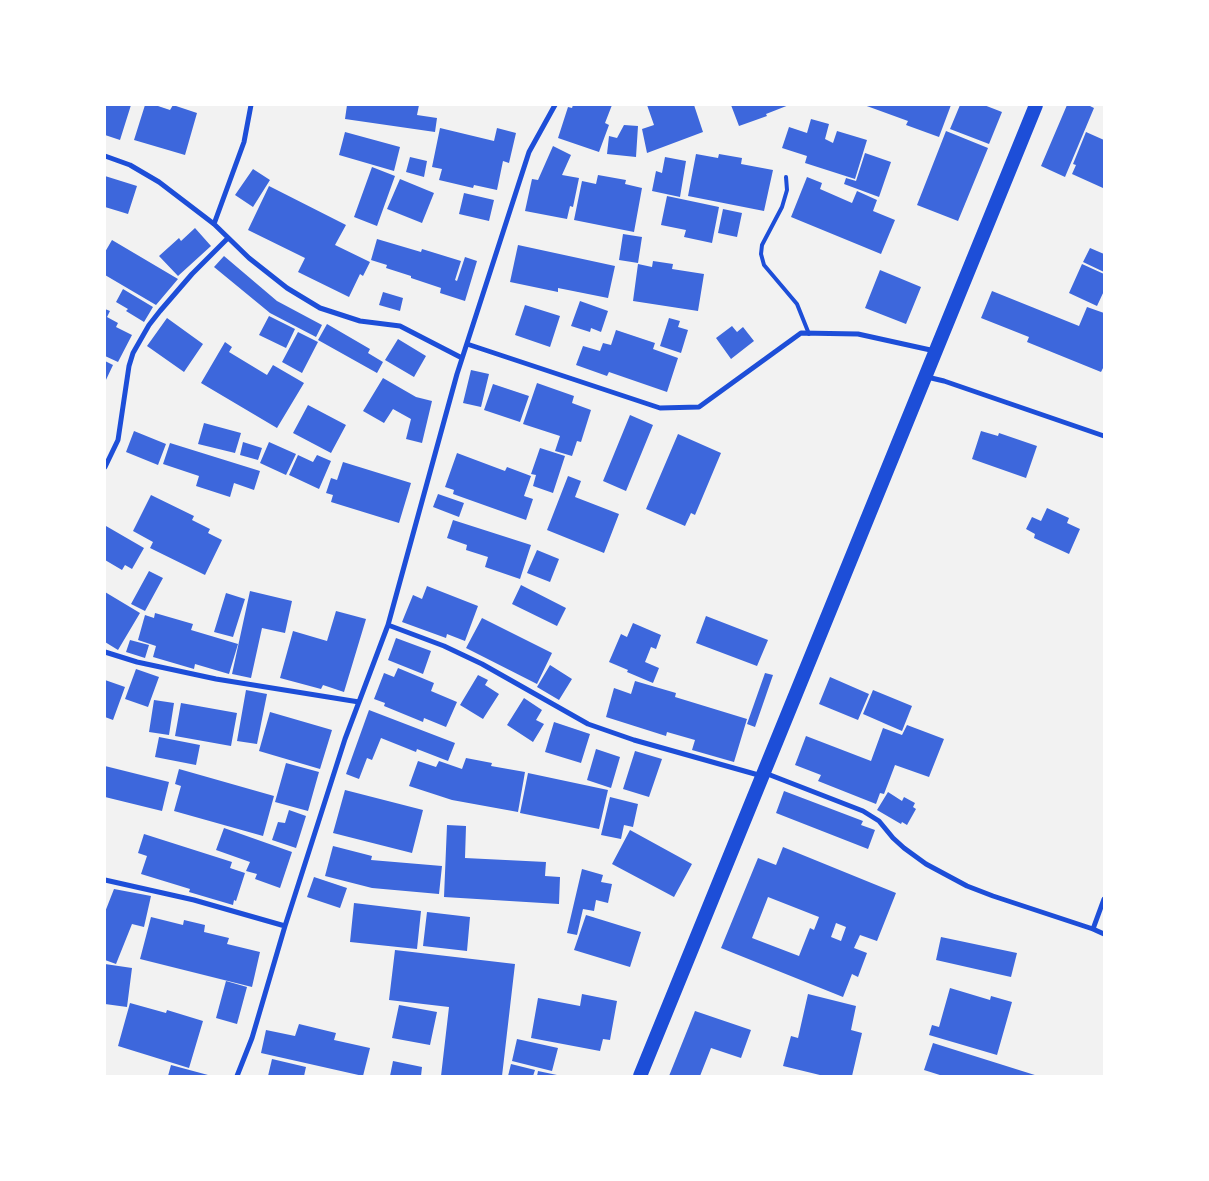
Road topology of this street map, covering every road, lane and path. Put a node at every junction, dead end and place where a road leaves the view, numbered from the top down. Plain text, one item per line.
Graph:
1 (251, 105) edge
2 (554, 105) edge
3 (1036, 105) edge
4 (105, 156) edge
5 (786, 177) dead end
6 (214, 224) junction
7 (228, 238) junction
8 (808, 334) junction
9 (467, 344) junction
10 (936, 351) junction
11 (462, 358) junction
12 (926, 377) junction
13 (1104, 436) edge
14 (105, 467) edge
15 (388, 626) junction
16 (105, 652) edge
17 (359, 702) junction
18 (763, 774) junction
19 (105, 880) edge
20 (1104, 900) edge
21 (285, 926) junction
22 (1093, 929) junction
23 (1104, 934) edge
24 (237, 1076) edge
25 (640, 1076) edge

1 - 6 street
2 - 9 street
3 - 10 highway
4 - 6 street
5 - 8 lane
6 - 7 street
7 - 11 street
7 - 14 street
8 - 9 street
8 - 10 street
9 - 11 street
10 - 12 highway
11 - 15 street
12 - 13 street
12 - 18 highway
15 - 17 street
15 - 18 street
16 - 17 street
17 - 21 street
18 - 22 street
18 - 25 highway
19 - 21 street
20 - 22 street
21 - 24 street
22 - 23 street

